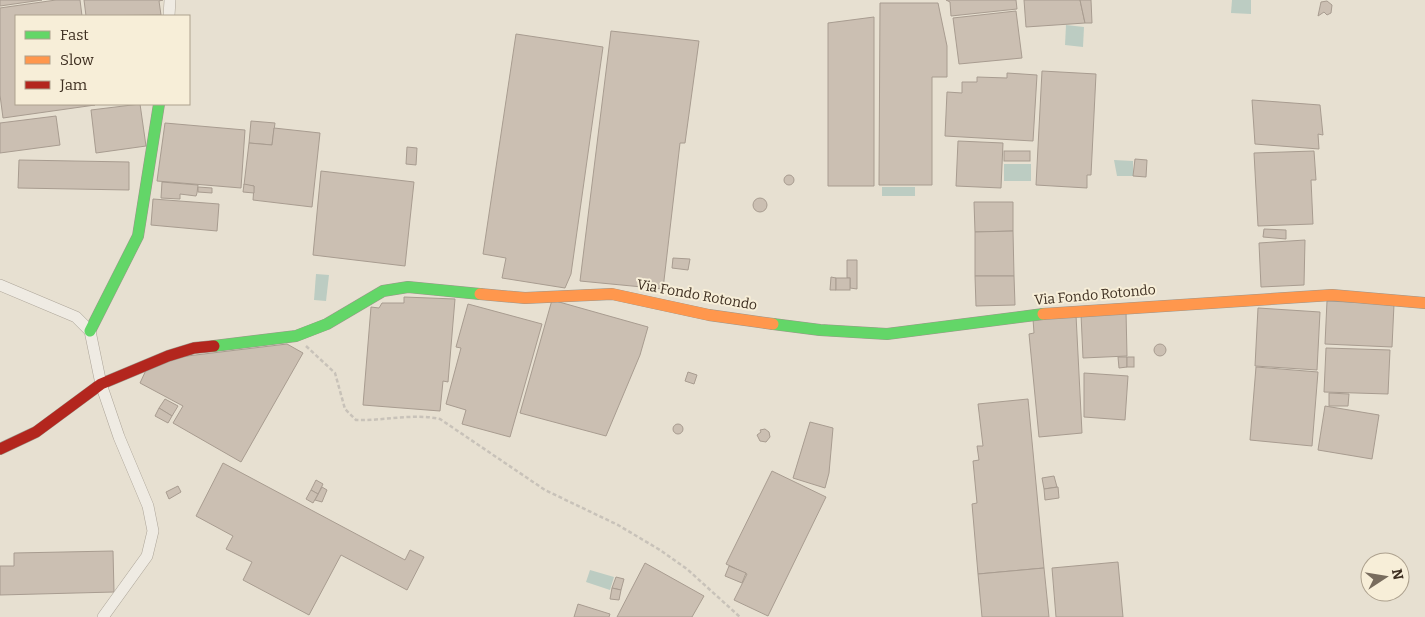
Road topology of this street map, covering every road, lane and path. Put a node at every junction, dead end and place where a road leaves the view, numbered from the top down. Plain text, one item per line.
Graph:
1 (170, 0) edge
2 (168, 15) edge
3 (159, 105) edge
4 (0, 285) edge
5 (1425, 303) edge
6 (90, 331) junction
7 (296, 336) junction
8 (101, 384) junction
9 (0, 449) edge
10 (103, 617) edge
11 (740, 617) edge

1 - 2 street
3 - 6 street
4 - 6 street
5 - 7 street, Via Fondo Rotondo
6 - 8 street
7 - 8 street, Via Fondo Rotondo
7 - 11 path
8 - 9 street, Via Fondo Rotondo
8 - 10 street

